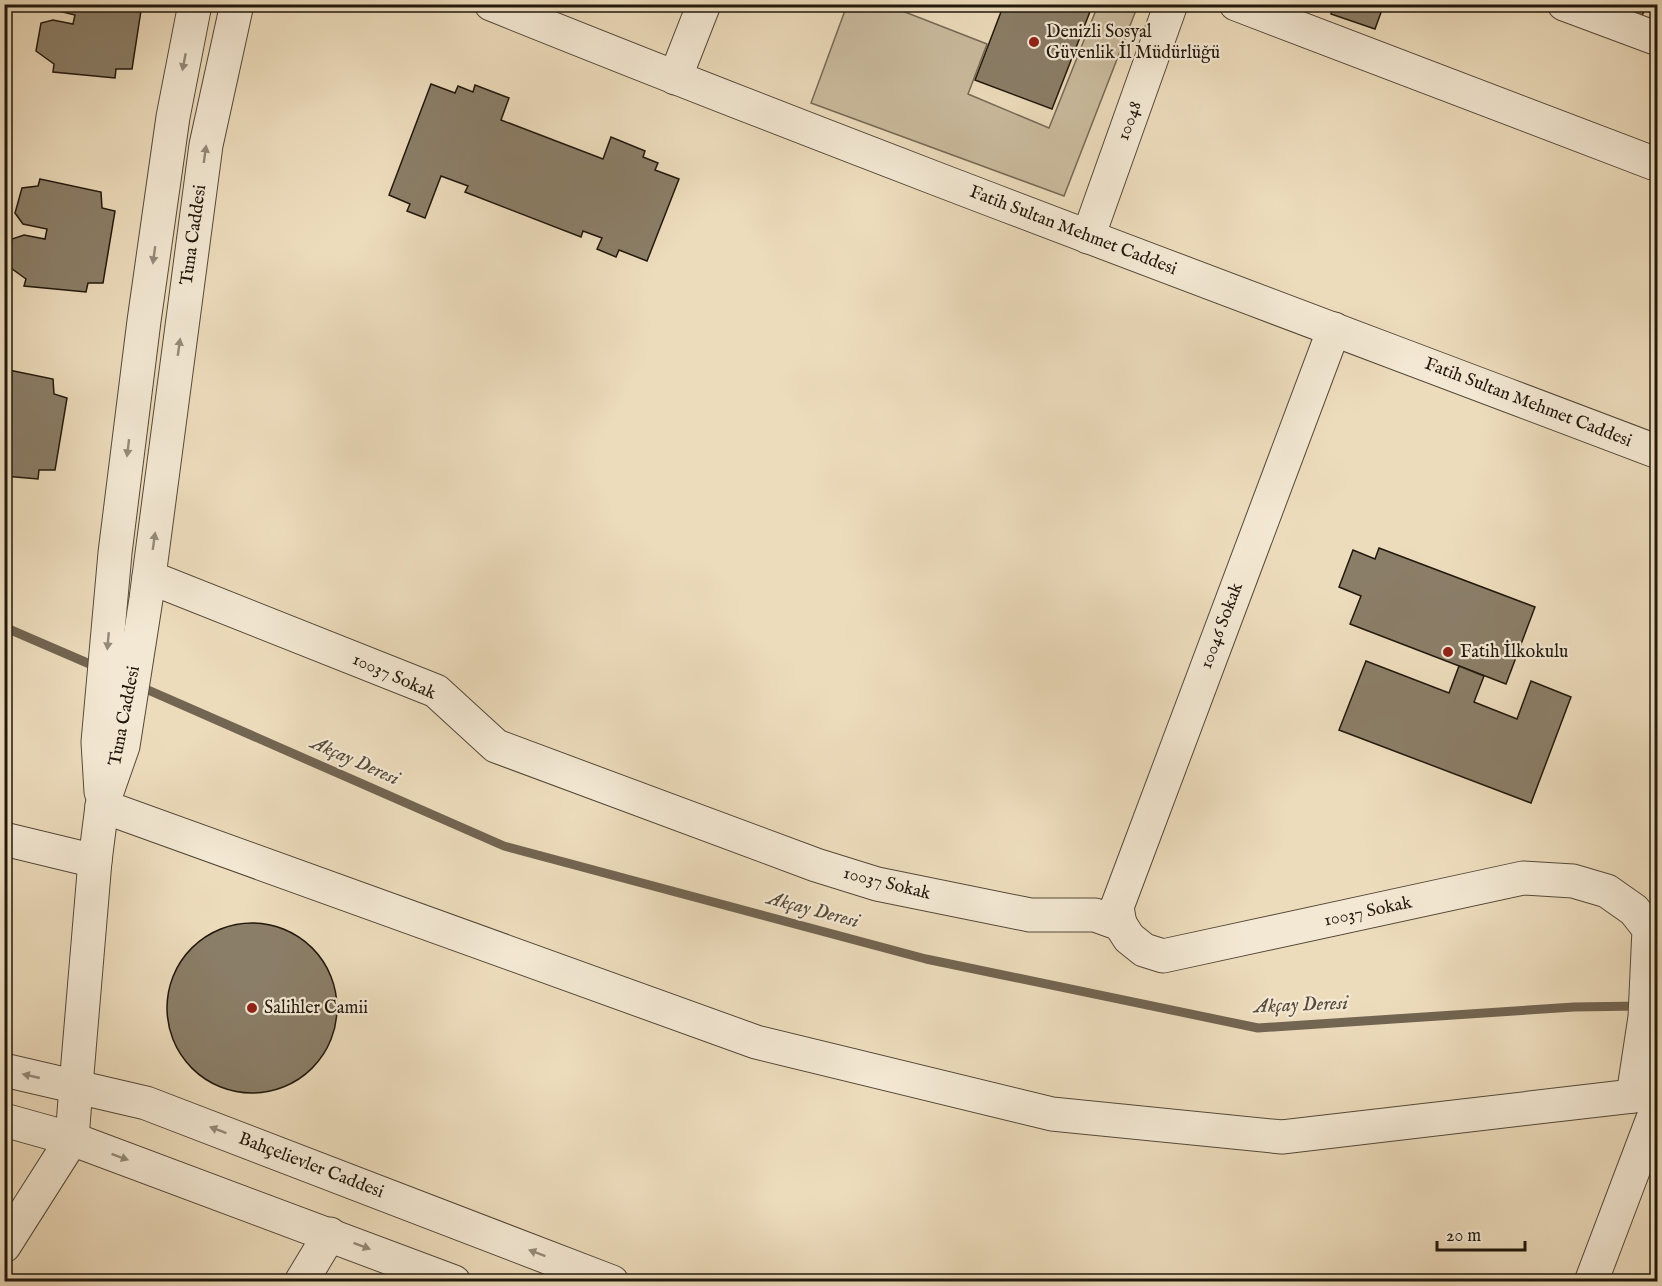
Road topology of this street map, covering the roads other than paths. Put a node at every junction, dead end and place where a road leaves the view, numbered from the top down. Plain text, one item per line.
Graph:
1 (195, 4) edge
2 (237, 4) edge
3 (491, 4) edge
4 (704, 4) edge
5 (1171, 4) edge
6 (1236, 4) edge
7 (1564, 4) edge
8 (1658, 39) edge
9 (675, 78) junction
10 (1658, 165) edge
11 (1088, 237) junction
12 (1334, 329) junction
13 (1658, 452) edge
14 (147, 588) junction
15 (110, 744) junction
16 (102, 806) junction
17 (4, 838) edge
18 (95, 861) junction
19 (1120, 924) junction
20 (4, 1070) edge
21 (76, 1086) junction
22 (1649, 1096) edge
23 (4, 1120) edge
24 (72, 1139) junction
25 (330, 1234) junction
26 (4, 1245) edge
27 (301, 1281) edge
28 (454, 1281) edge
29 (612, 1281) edge
30 (1591, 1281) edge

1 -> 15 street, Tuna Caddesi
14 -> 2 street, Tuna Caddesi
3 - 9 street, Fatih Sultan Mehmet Caddesi
4 - 9 street
5 - 11 street, 10048
6 - 10 street
7 - 8 street
9 - 11 street, Fatih Sultan Mehmet Caddesi
11 - 12 street, Fatih Sultan Mehmet Caddesi
12 - 13 street, Fatih Sultan Mehmet Caddesi
12 - 19 street, 10046 Sokak
14 - 15 street, Tuna Caddesi
14 - 19 street, 10037 Sokak
15 - 16 street, Tuna Caddesi
16 - 18 street, Tuna Caddesi
16 - 22 street
17 - 18 street
18 - 21 street, Tuna Caddesi
19 - 22 street, 10037 Sokak
21 -> 20 street, Bahçelievler Caddesi
21 - 24 street, Tuna Caddesi
29 -> 21 street, Bahçelievler Caddesi
22 - 30 street
23 - 24 street
24 -> 25 street
24 - 26 street
25 - 27 street
25 -> 28 street

